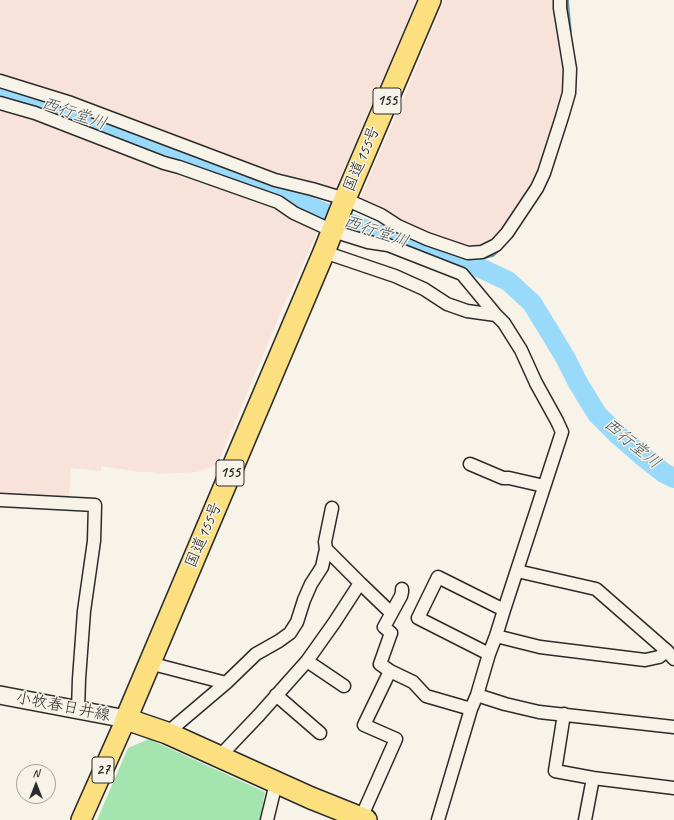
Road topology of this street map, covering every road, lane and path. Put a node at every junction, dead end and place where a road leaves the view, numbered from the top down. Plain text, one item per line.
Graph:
1 (430, 0) edge
2 (560, 0) edge
3 (0, 81) edge
4 (0, 103) edge
5 (344, 200) junction
6 (334, 229) junction
7 (324, 252) junction
8 (496, 315) junction
9 (470, 464) dead end
10 (544, 486) junction
11 (0, 500) edge
12 (332, 508) dead end
13 (326, 549) junction
14 (517, 571) junction
15 (360, 583) junction
16 (402, 589) dead end
17 (387, 609) dead end
18 (504, 610) junction
19 (496, 636) junction
20 (489, 654) junction
21 (670, 655) edge
22 (307, 661) junction
23 (149, 663) junction
24 (390, 671) junction
25 (226, 683) junction
26 (344, 686) dead end
27 (0, 695) edge
28 (276, 695) junction
29 (477, 695) junction
30 (471, 708) junction
31 (78, 710) junction
32 (564, 714) junction
33 (126, 719) junction
34 (674, 727) edge
35 (320, 732) dead end
36 (167, 733) junction
37 (219, 757) junction
38 (594, 778) junction
39 (276, 783) junction
40 (674, 788) edge
41 (364, 819) edge
42 (81, 820) edge
43 (267, 820) edge
44 (438, 820) edge
45 (585, 820) edge

1 - 5 highway, 国道155号 / 155
2 - 5 street
3 - 5 street
4 - 6 street
5 - 6 highway, 国道155号 / 155
6 - 7 highway, 国道155号 / 155
6 - 8 street
7 - 8 street
7 - 23 highway, 国道155号 / 155
8 - 10 street
9 - 10 street
10 - 14 street
11 - 31 street
12 - 13 street
13 - 15 street
13 - 25 street
14 - 18 street
14 - 21 street
15 - 17 street
15 - 22 street
16 - 24 street
18 - 19 street
18 - 20 street
19 - 20 street
19 - 21 street
20 - 29 street
22 - 26 street
22 - 28 street
23 - 25 street
23 - 33 highway, 国道155号 / 155
24 - 30 street
24 - 41 street
25 - 36 street
27 - 31 main road, 小牧春日井線
28 - 35 street
28 - 37 street
29 - 30 street
29 - 32 street
30 - 44 street
31 - 33 main road, 小牧春日井線
32 - 34 street
32 - 38 street
33 - 36 highway
33 - 42 main road, 27
36 - 37 highway
37 - 39 highway
38 - 40 street
38 - 45 street
39 - 41 highway
39 - 43 street

